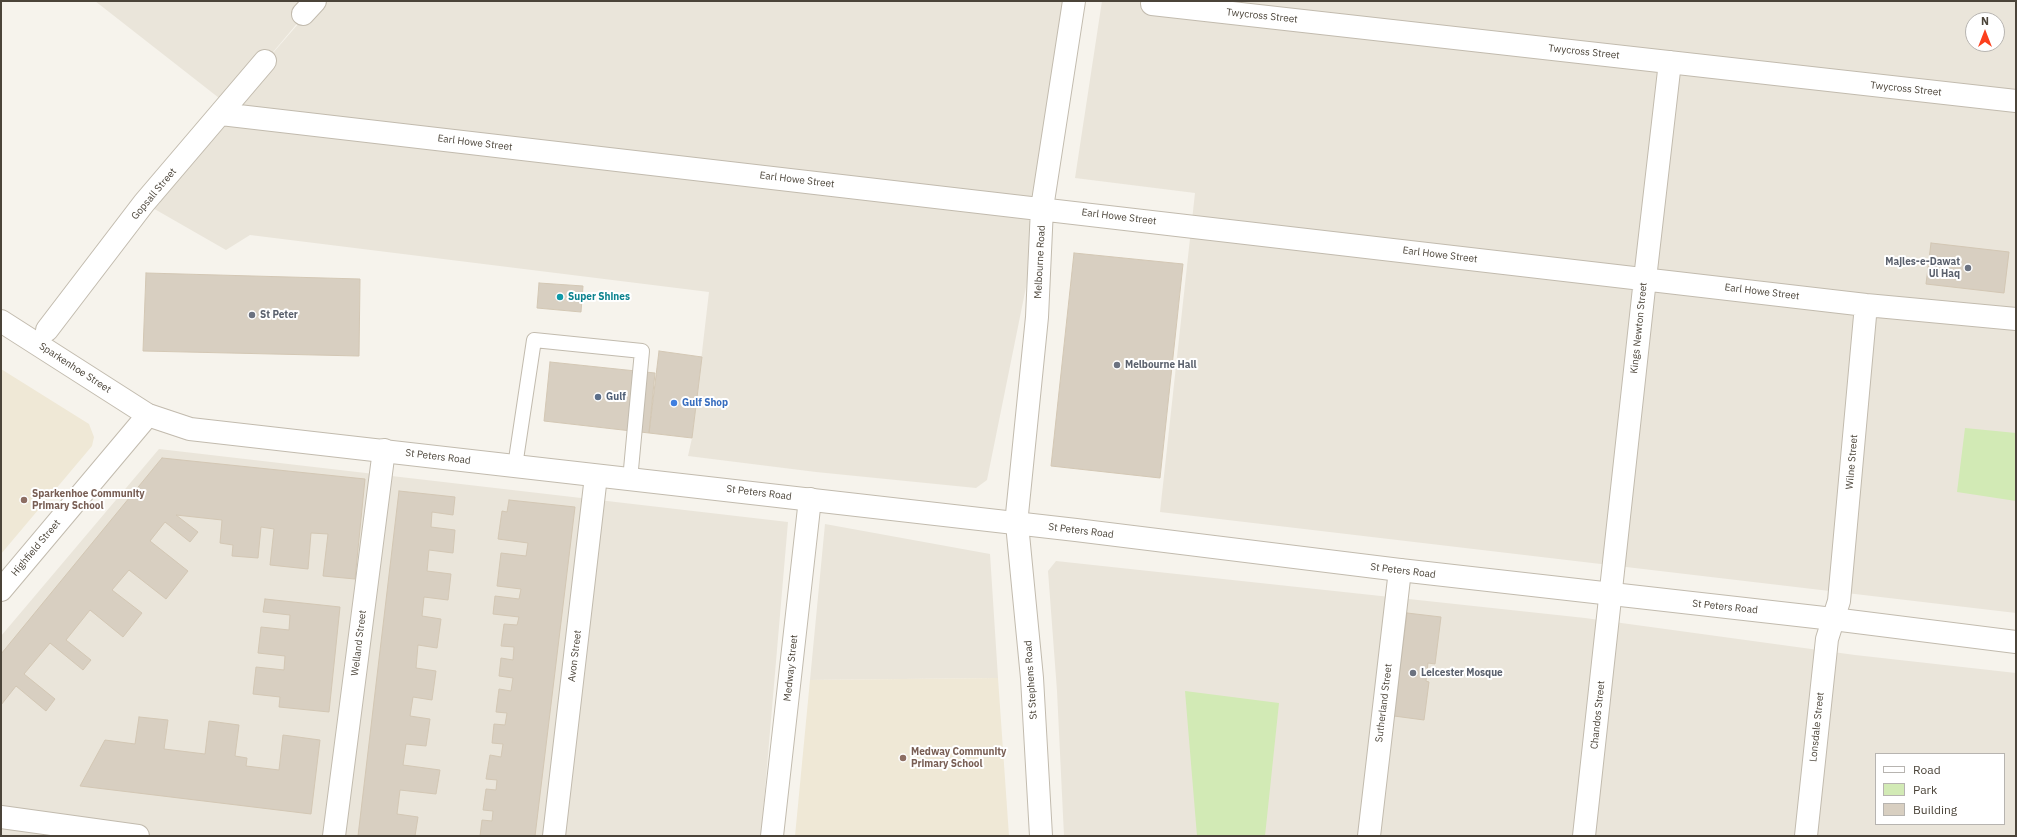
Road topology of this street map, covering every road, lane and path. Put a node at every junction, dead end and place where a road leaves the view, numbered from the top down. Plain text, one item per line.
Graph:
1 (1074, 1) edge
2 (1152, 4) dead end
3 (265, 61) dead end
4 (1670, 62) junction
5 (2016, 101) edge
6 (221, 114) junction
7 (1042, 208) junction
8 (1645, 278) junction
9 (1866, 305) junction
10 (2016, 319) edge
11 (1, 321) edge
12 (47, 330) dead end
13 (148, 415) junction
14 (384, 450) junction
15 (515, 466) junction
16 (596, 476) junction
17 (630, 480) junction
18 (810, 499) junction
19 (1016, 524) junction
20 (1400, 570) junction
21 (1, 590) edge
22 (1611, 595) junction
23 (1833, 619) junction
24 (2016, 642) edge
25 (1, 816) edge
26 (138, 836) edge
27 (334, 836) edge
28 (554, 836) edge
29 (772, 836) edge
30 (1041, 836) edge
31 (1369, 836) edge
32 (1584, 836) edge
33 (1806, 836) edge

1 - 7 street, Melbourne Road
2 - 4 street, Twycross Street
3 - 6 street, Gopsall Street
4 - 5 street, Twycross Street
4 - 8 street, Kings Newton Street
6 - 7 street, Earl Howe Street
6 - 12 street, Gopsall Street
7 - 8 street, Earl Howe Street
7 - 19 street, Melbourne Road
8 - 9 street, Earl Howe Street
8 - 22 street, Kings Newton Street
9 - 10 street, Earl Howe Street
9 - 23 street, Wilne Street
11 - 13 street, Sparkenhoe Street
13 - 14 street, St Peters Road
13 - 21 street, Highfield Street
14 - 15 street, St Peters Road
14 - 27 street, Welland Street
15 - 16 street, St Peters Road
15 - 17 lane
16 - 17 street, St Peters Road
16 - 28 street, Avon Street
17 - 18 street, St Peters Road
18 - 19 street, St Peters Road
18 - 29 street, Medway Street
19 - 20 street, St Peters Road
19 - 30 street, St Stephens Road
20 - 22 street, St Peters Road
20 - 31 street, Sutherland Street
22 - 23 street, St Peters Road
22 - 32 street, Chandos Street
23 - 24 street, St Peters Road
23 - 33 street, Lonsdale Street
25 - 26 street

